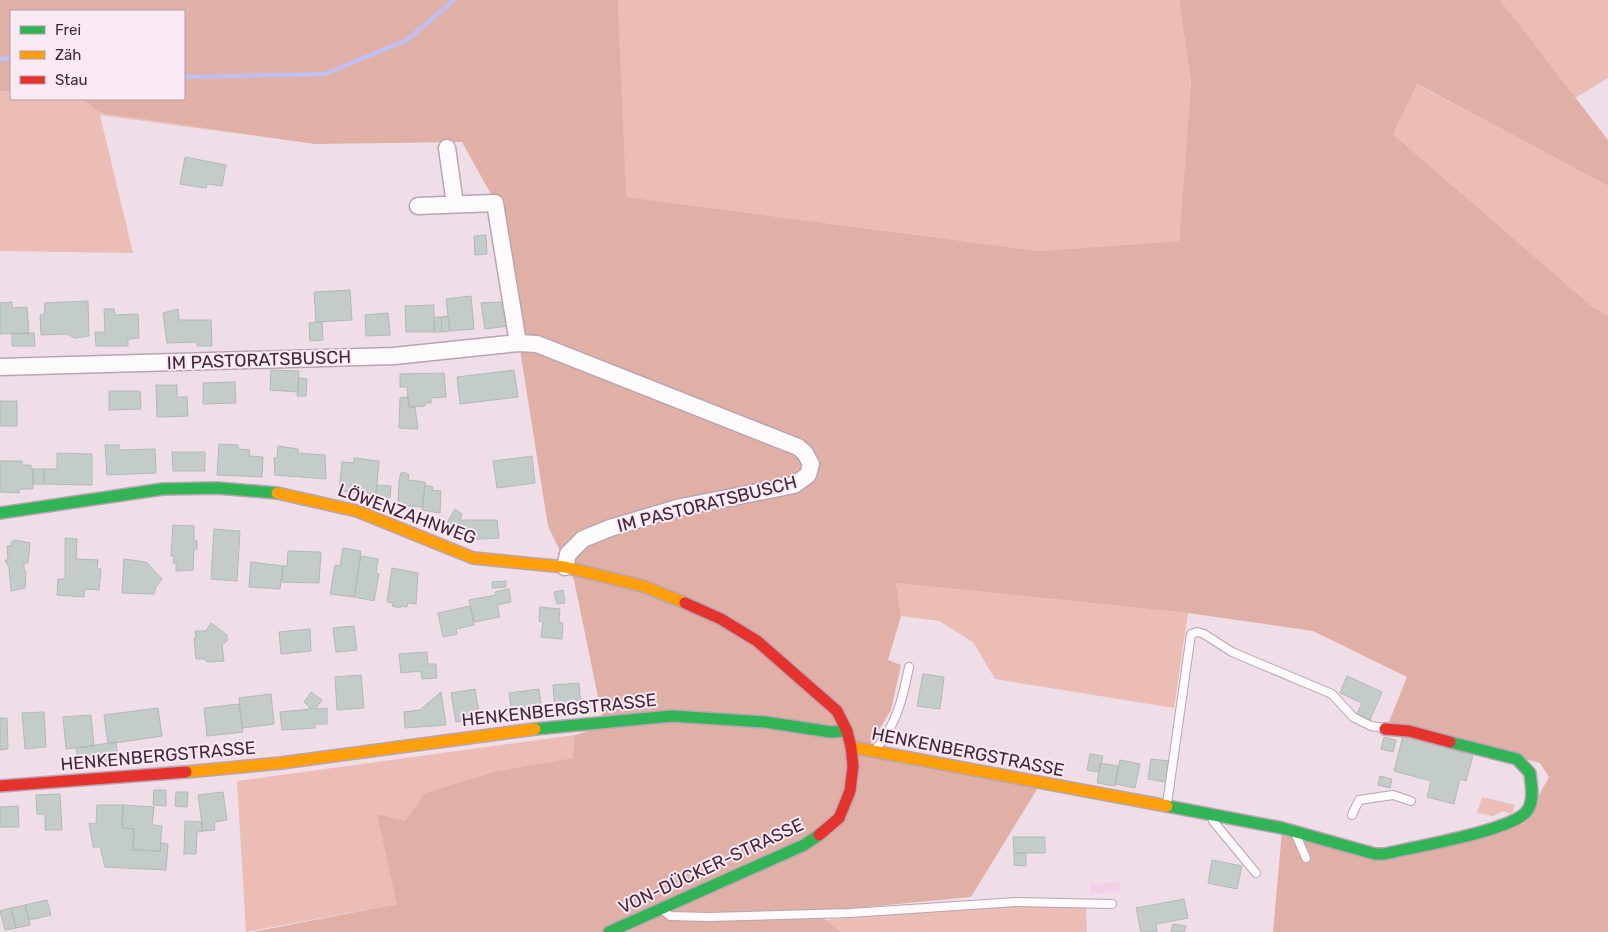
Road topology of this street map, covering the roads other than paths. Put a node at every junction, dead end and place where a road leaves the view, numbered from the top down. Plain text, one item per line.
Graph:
1 (447, 148) dead end
2 (456, 204) junction
3 (418, 206) dead end
4 (518, 343) junction
5 (0, 367) edge
6 (0, 513) edge
7 (565, 567) junction
8 (908, 667) dead end
9 (1385, 729) joint
10 (847, 731) junction
11 (851, 747) junction
12 (873, 752) junction
13 (0, 786) edge
14 (1411, 801) dead end
15 (1167, 806) junction
16 (1207, 814) junction
17 (1352, 815) dead end
18 (1295, 831) junction
19 (1306, 858) dead end
20 (1256, 873) dead end
21 (1112, 904) dead end
22 (661, 909) junction
23 (609, 932) edge

1 - 2 street
2 - 3 street
2 - 4 street
4 - 5 street, IM PASTORATSBUSCH
4 - 7 street, IM PASTORATSBUSCH
6 - 7 street, LÖWENZAHNWEG
7 - 10 street
8 - 12 lane
9 - 15 lane
9 - 18 street, HENKENBERGSTRASSE
10 - 11 street, HENKENBERGSTRASSE
10 - 13 street, HENKENBERGSTRASSE
11 - 12 street, HENKENBERGSTRASSE
11 - 22 street, VON-DÜCKER-STRASSE
12 - 15 street, HENKENBERGSTRASSE
14 - 17 lane
15 - 16 street, HENKENBERGSTRASSE
16 - 18 street, HENKENBERGSTRASSE
16 - 20 lane
18 - 19 lane
21 - 22 lane
22 - 23 street, VON-DÜCKER-STRASSE

